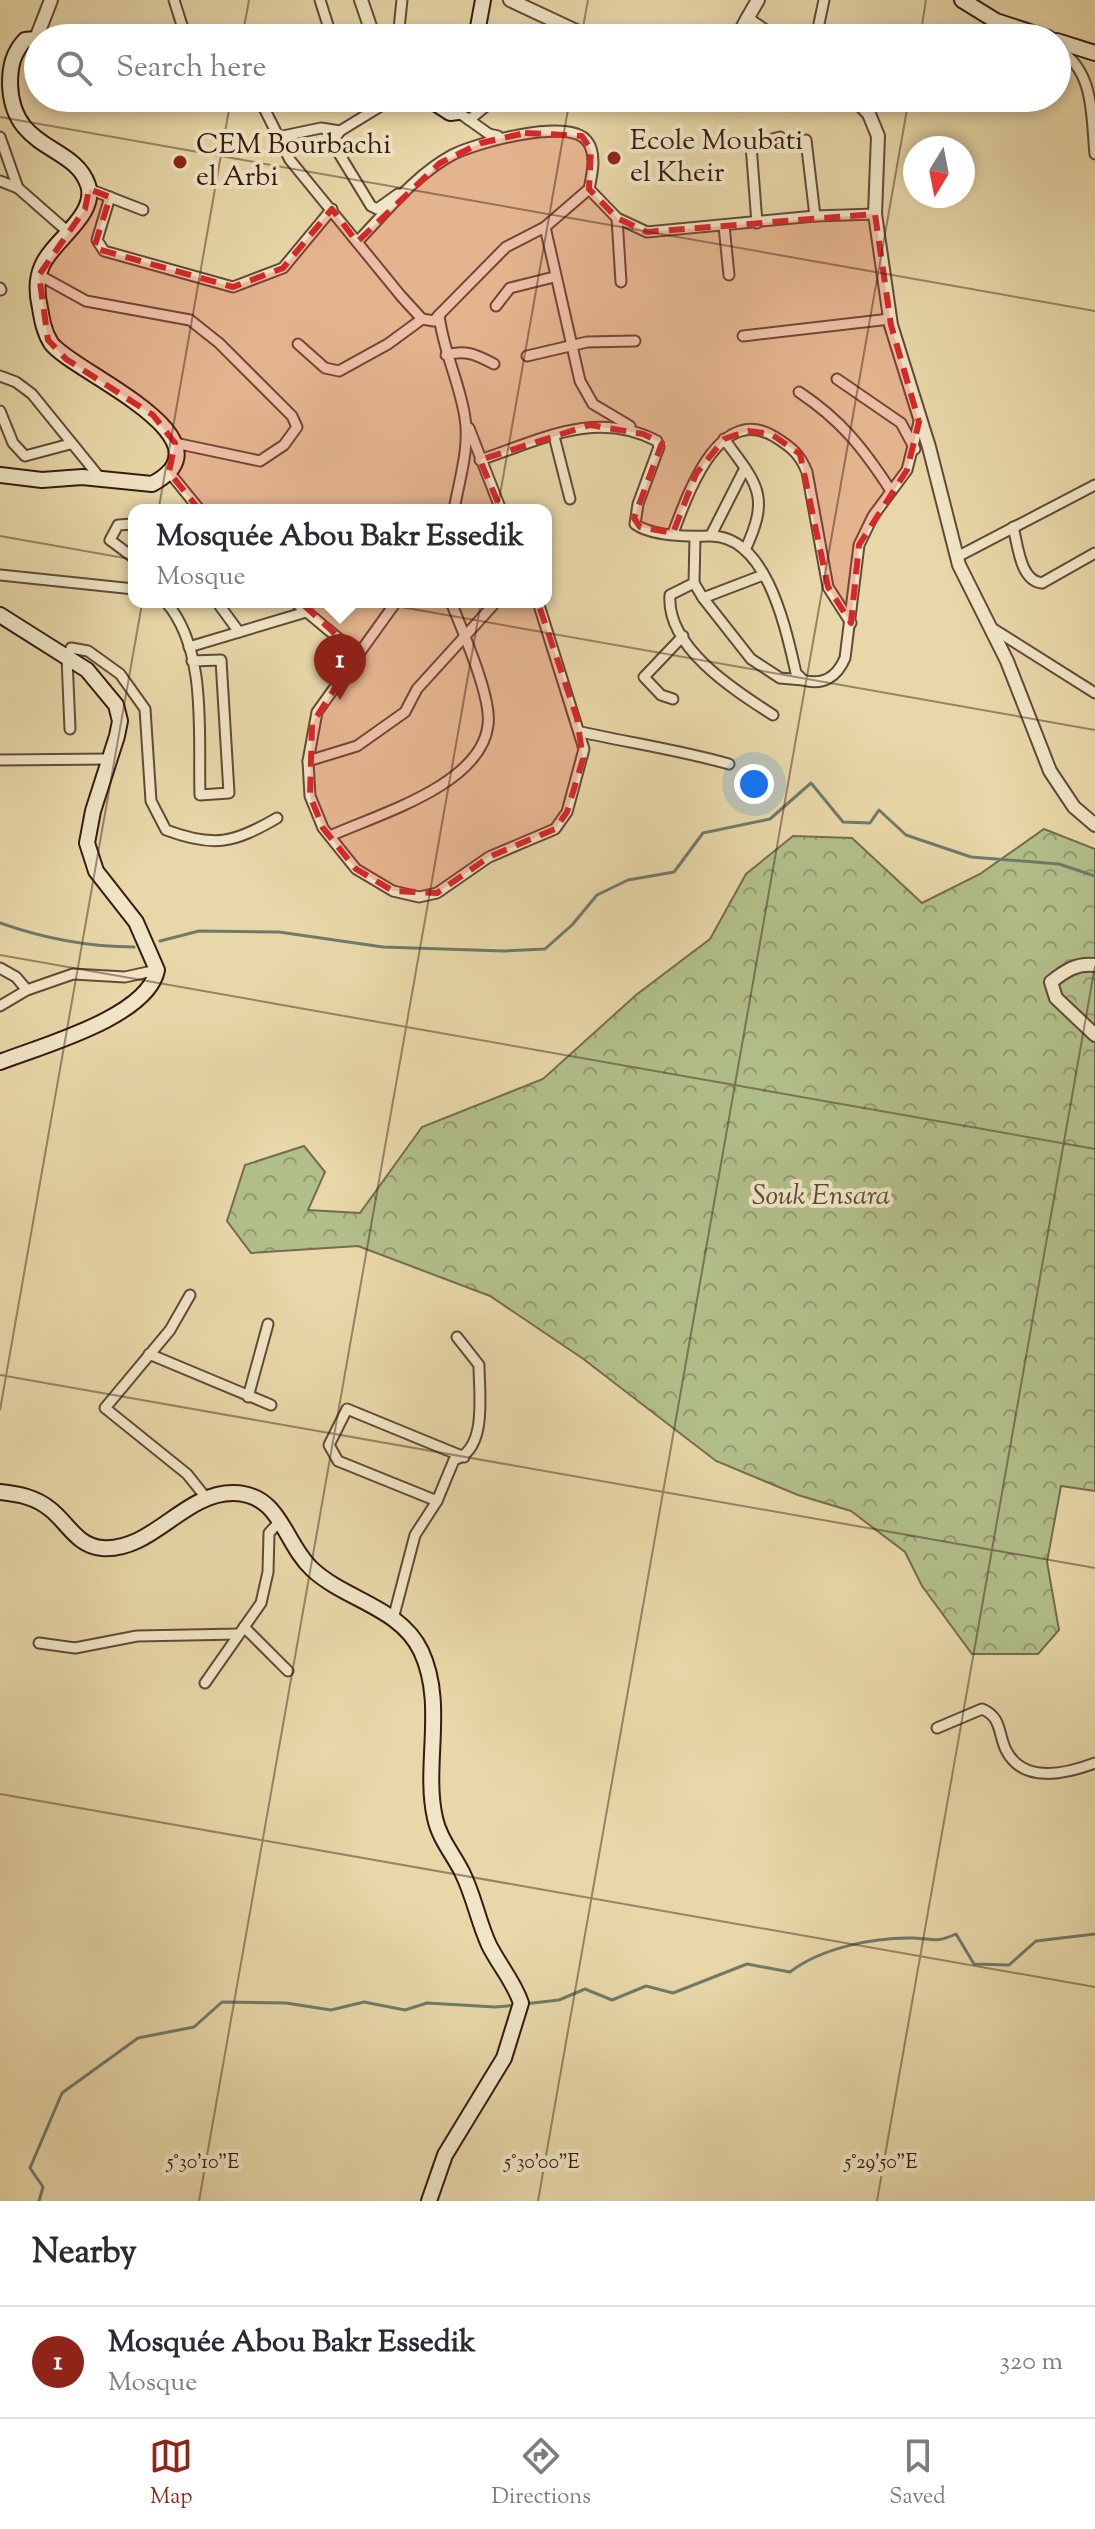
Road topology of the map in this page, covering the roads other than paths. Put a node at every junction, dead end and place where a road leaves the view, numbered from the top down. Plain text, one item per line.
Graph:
1 (51, 0) edge
2 (174, 0) edge
3 (320, 0) edge
4 (361, 0) edge
5 (402, 0) edge
6 (483, 0) edge
7 (510, 0) edge
8 (824, 0) edge
9 (962, 0) edge
10 (753, 1) edge
11 (747, 19) junction
12 (46, 24) edge
13 (182, 24) edge
14 (328, 24) edge
15 (369, 24) edge
16 (399, 24) edge
17 (479, 24) edge
18 (557, 24) edge
19 (744, 24) edge
20 (754, 24) edge
21 (819, 24) edge
22 (1005, 24) edge
23 (24, 41) edge
24 (1071, 45) edge
25 (1095, 53) edge
26 (1071, 56) edge
27 (266, 112) edge
28 (371, 112) edge
29 (466, 112) edge
30 (867, 112) edge
31 (340, 131) junction
32 (525, 133) junction
33 (0, 137) edge
34 (278, 137) junction
35 (780, 137) dead end
36 (806, 140) dead end
37 (1095, 154) edge
38 (0, 181) edge
39 (417, 181) junction
40 (18, 188) junction
41 (89, 189) junction
42 (589, 189) junction
43 (110, 197) junction
44 (332, 209) junction
45 (143, 210) dead end
46 (875, 214) junction
47 (815, 216) junction
48 (617, 218) junction
49 (757, 223) junction
50 (724, 226) junction
51 (545, 227) junction
52 (67, 231) junction
53 (357, 242) junction
54 (39, 275) junction
55 (729, 275) dead end
56 (554, 277) junction
57 (621, 282) dead end
58 (496, 306) dead end
59 (439, 315) junction
60 (422, 319) junction
61 (890, 319) junction
62 (743, 336) dead end
63 (635, 341) dead end
64 (298, 344) dead end
65 (571, 346) junction
66 (446, 355) junction
67 (527, 356) dead end
68 (494, 364) dead end
69 (0, 376) edge
70 (837, 379) dead end
71 (799, 392) dead end
72 (0, 411) edge
73 (465, 417) junction
74 (919, 422) junction
75 (643, 434) junction
76 (554, 436) junction
77 (724, 439) junction
78 (175, 443) junction
79 (70, 444) junction
80 (915, 449) junction
81 (480, 460) junction
82 (745, 468) junction
83 (169, 472) junction
84 (0, 475) edge
85 (101, 479) junction
86 (1095, 485) edge
87 (891, 491) junction
88 (570, 499) dead end
89 (195, 504) edge
90 (455, 504) edge
91 (498, 504) edge
92 (128, 524) edge
93 (1013, 527) junction
94 (673, 533) junction
95 (711, 535) junction
96 (695, 538) junction
97 (745, 550) junction
98 (1095, 553) edge
99 (128, 554) edge
100 (957, 557) junction
101 (0, 575) edge
102 (763, 575) junction
103 (694, 583) junction
104 (128, 588) edge
105 (703, 598) junction
106 (171, 608) edge
107 (221, 608) edge
108 (302, 608) edge
109 (392, 608) edge
110 (453, 608) edge
111 (490, 608) edge
112 (540, 608) edge
113 (306, 612) junction
114 (0, 615) edge
115 (851, 623) junction
116 (989, 626) junction
117 (239, 632) junction
118 (464, 634) junction
119 (683, 636) junction
120 (189, 647) junction
121 (357, 654) junction
122 (67, 658) junction
123 (192, 661) junction
124 (803, 680) junction
125 (1095, 693) edge
126 (673, 699) dead end
127 (773, 715) dead end
128 (70, 729) dead end
129 (581, 732) junction
130 (110, 759) junction
131 (0, 760) edge
132 (308, 761) junction
133 (729, 764) dead end
134 (277, 818) dead end
135 (1095, 825) edge
136 (330, 836) junction
137 (1095, 965) edge
138 (0, 968) edge
139 (157, 970) junction
140 (27, 990) junction
141 (0, 1006) edge
142 (1095, 1035) edge
143 (0, 1062) edge
144 (190, 1295) dead end
145 (268, 1324) dead end
146 (457, 1337) dead end
147 (149, 1354) junction
148 (248, 1397) junction
149 (271, 1405) dead end
150 (465, 1457) junction
151 (0, 1492) edge
152 (207, 1499) junction
153 (437, 1501) junction
154 (281, 1520) junction
155 (393, 1619) junction
156 (241, 1630) junction
157 (39, 1643) dead end
158 (288, 1671) dead end
159 (205, 1683) dead end
160 (937, 1728) dead end
161 (1095, 1763) edge
162 (429, 2201) edge

1 - 12 street
2 - 13 street
3 - 14 street
4 - 15 street
5 - 16 street
6 - 17 main road
7 - 18 street
8 - 21 street
9 - 22 main road
10 - 11 street
11 - 19 street
11 - 20 street
23 - 41 main road
24 - 25 main road
26 - 37 street
27 - 34 street
28 - 31 street
29 - 32 street
30 - 46 street
31 - 34 street
31 - 39 street
32 - 39 street
32 - 42 street
33 - 40 street
34 - 44 street
35 - 49 street
36 - 47 street
38 - 40 street
39 - 53 street
40 - 52 street
41 - 43 street
41 - 52 main road
42 - 48 street
42 - 51 street
43 - 44 street
43 - 45 street
44 - 53 street
46 - 47 street
46 - 61 street
47 - 49 street
48 - 50 street
48 - 57 street
49 - 50 street
50 - 55 street
51 - 56 street
51 - 59 street
52 - 54 main road
53 - 60 street
54 - 78 main road
54 - 78 street
56 - 58 street
56 - 65 street
59 - 60 street
59 - 66 street
60 - 64 street
61 - 62 street
61 - 74 street
63 - 65 street
65 - 67 street
65 - 75 street
66 - 68 street
66 - 73 street
69 - 79 street
70 - 80 street
71 - 87 street
72 - 79 street
73 - 81 street
73 - 90 street
74 - 80 street
74 - 100 street
75 - 76 street
75 - 94 street
76 - 81 street
76 - 88 street
77 - 82 street
77 - 94 street
77 - 115 street
78 - 83 main road
79 - 85 street
80 - 87 street
81 - 91 street
82 - 95 street
82 - 97 street
83 - 85 main road
83 - 89 street
84 - 85 main road
86 - 93 street
87 - 115 street
92 - 99 street
93 - 98 street
93 - 100 street
94 - 96 street
95 - 96 street
95 - 97 street
96 - 103 street
97 - 102 street
100 - 116 street
101 - 104 street
102 - 105 street
102 - 124 street
103 - 105 street
103 - 119 street
105 - 124 street
106 - 120 street
107 - 117 street
108 - 113 street
109 - 121 street
110 - 118 street
111 - 118 street
112 - 129 street
113 - 117 street
113 - 121 street
114 - 122 main road
115 - 124 street
116 - 125 street
116 - 135 street
117 - 120 street
118 - 132 street
118 - 136 street
119 - 126 street
119 - 127 street
120 - 123 street
121 - 132 street
122 - 128 street
122 - 130 main road
122 - 134 street
123 - 123 street
129 - 133 street
129 - 136 street
130 - 131 street
130 - 139 main road
132 - 136 street
137 - 142 street
138 - 140 street
139 - 140 street
139 - 143 main road
140 - 141 street
144 - 147 street
145 - 148 street
146 - 150 street
147 - 148 street
147 - 152 street
148 - 149 street
150 - 153 street
150 - 153 street
151 - 152 main road
152 - 154 main road
153 - 155 street
154 - 155 main road
154 - 156 street
155 - 162 main road
156 - 157 street
156 - 158 street
156 - 159 street
160 - 161 street

